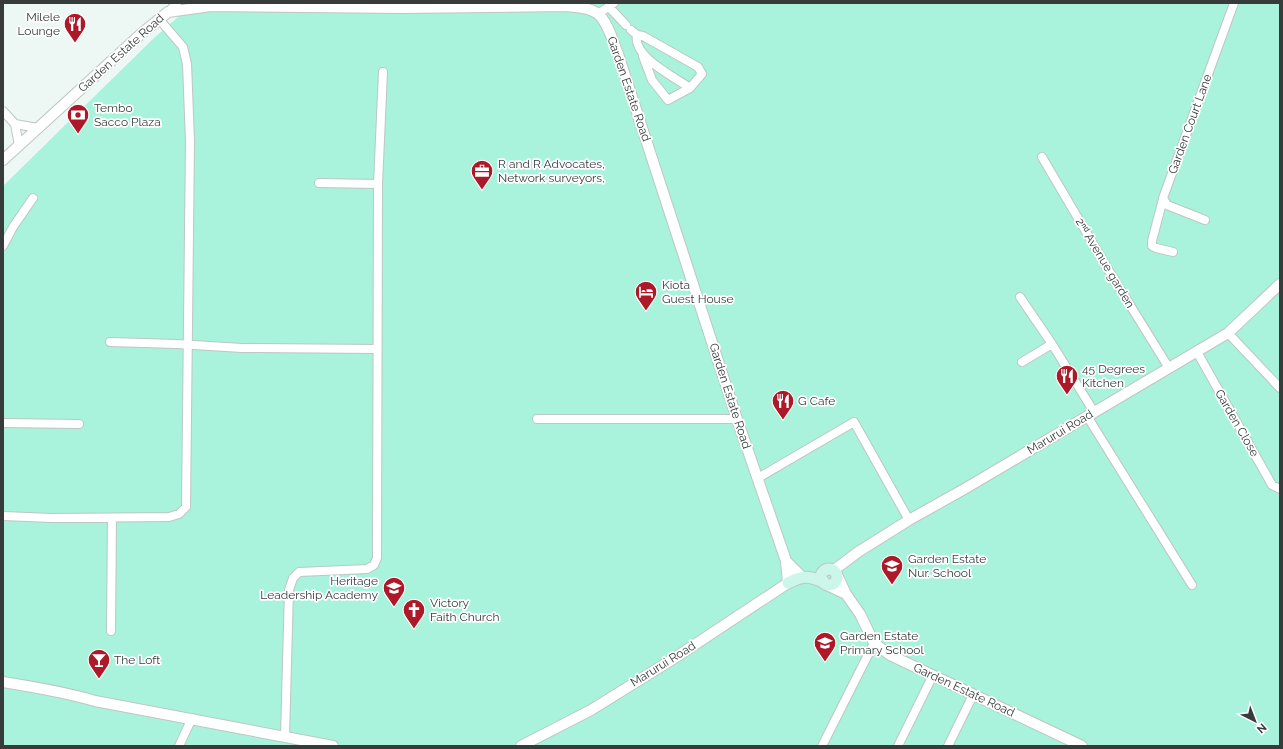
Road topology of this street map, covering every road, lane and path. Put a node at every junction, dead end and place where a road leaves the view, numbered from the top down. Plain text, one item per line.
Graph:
1 (177, 3) edge
2 (1234, 3) edge
3 (208, 4) edge
4 (403, 5) edge
5 (611, 5) edge
6 (168, 12) junction
7 (598, 14) junction
8 (159, 19) junction
9 (632, 30) junction
10 (643, 56) junction
11 (383, 72) dead end
12 (690, 88) junction
13 (3, 111) edge
14 (15, 124) junction
15 (38, 128) junction
16 (19, 146) junction
17 (1042, 157) dead end
18 (3, 160) edge
19 (319, 183) dead end
20 (378, 184) junction
21 (33, 198) dead end
22 (1163, 199) junction
23 (1206, 220) dead end
24 (3, 246) edge
25 (1173, 252) dead end
26 (1280, 284) edge
27 (1020, 296) dead end
28 (1228, 333) junction
29 (110, 342) dead end
30 (1052, 344) junction
31 (188, 346) junction
32 (377, 349) junction
33 (1197, 352) junction
34 (1022, 362) dead end
35 (1169, 368) junction
36 (1280, 388) edge
37 (1091, 414) junction
38 (537, 419) dead end
39 (737, 419) junction
40 (3, 423) edge
41 (79, 424) dead end
42 (758, 478) junction
43 (1280, 489) edge
44 (3, 516) edge
45 (112, 518) junction
46 (909, 520) junction
47 (786, 561) junction
48 (832, 572) junction
49 (805, 577) junction
50 (788, 583) junction
51 (826, 583) junction
52 (1192, 585) dead end
53 (846, 594) junction
54 (111, 631) dead end
55 (874, 642) junction
56 (933, 675) junction
57 (3, 682) edge
58 (973, 694) junction
59 (192, 718) junction
60 (285, 736) junction
61 (178, 746) edge
62 (333, 746) edge
63 (521, 746) edge
64 (822, 746) edge
65 (898, 746) edge
66 (948, 746) edge
67 (1082, 746) edge

1 - 6 street
2 - 22 street, Garden Court Lane
3 - 4 street, Garden Estate Road
3 - 6 street, Garden Estate Road
4 - 7 street, Garden Estate Road
5 - 7 street
5 - 9 street
6 - 8 street, Garden Estate Road
7 - 39 street, Garden Estate Road
8 - 15 street, Garden Estate Road
8 - 31 street
9 - 10 street
9 - 12 street
10 - 12 street
10 - 12 street
11 - 20 street
13 - 14 street
14 - 15 street
14 - 16 street
15 - 16 street, Garden Estate Road
16 - 18 street, Garden Estate Road
17 - 35 street, 2ⁿᵈ Avenue garden
19 - 20 street
20 - 32 street
21 - 24 street
22 - 23 street
22 - 25 street, Garden Court Lane
26 - 28 street, Marurui Road
27 - 30 street
28 - 33 street, Marurui Road
28 - 36 street
29 - 31 street
30 - 34 street
30 - 37 street
31 - 32 street
31 - 45 street
32 - 60 street
33 - 35 street, Marurui Road
33 - 43 street, Garden Close
35 - 37 street, Marurui Road
37 - 46 street, Marurui Road
37 - 52 street
38 - 39 street
39 - 42 street, Garden Estate Road
40 - 41 street
42 - 46 street
42 - 47 street, Garden Estate Road
44 - 45 street
45 - 54 street
46 - 48 street, Marurui Road
47 - 49 street, Garden Estate Road
47 - 50 street
48 - 49 main road, Marurui Road
48 - 51 main road
48 - 53 street
49 - 50 main road, Marurui Road
49 - 51 main road, Garden Estate Road
50 - 63 street, Marurui Road
51 - 53 street, Garden Estate Road
53 - 55 street, Garden Estate Road
55 - 56 street, Garden Estate Road
55 - 64 street
56 - 58 street, Garden Estate Road
56 - 65 street
57 - 59 street
58 - 66 street
58 - 67 street, Garden Estate Road
59 - 60 street
59 - 61 street
60 - 62 street

